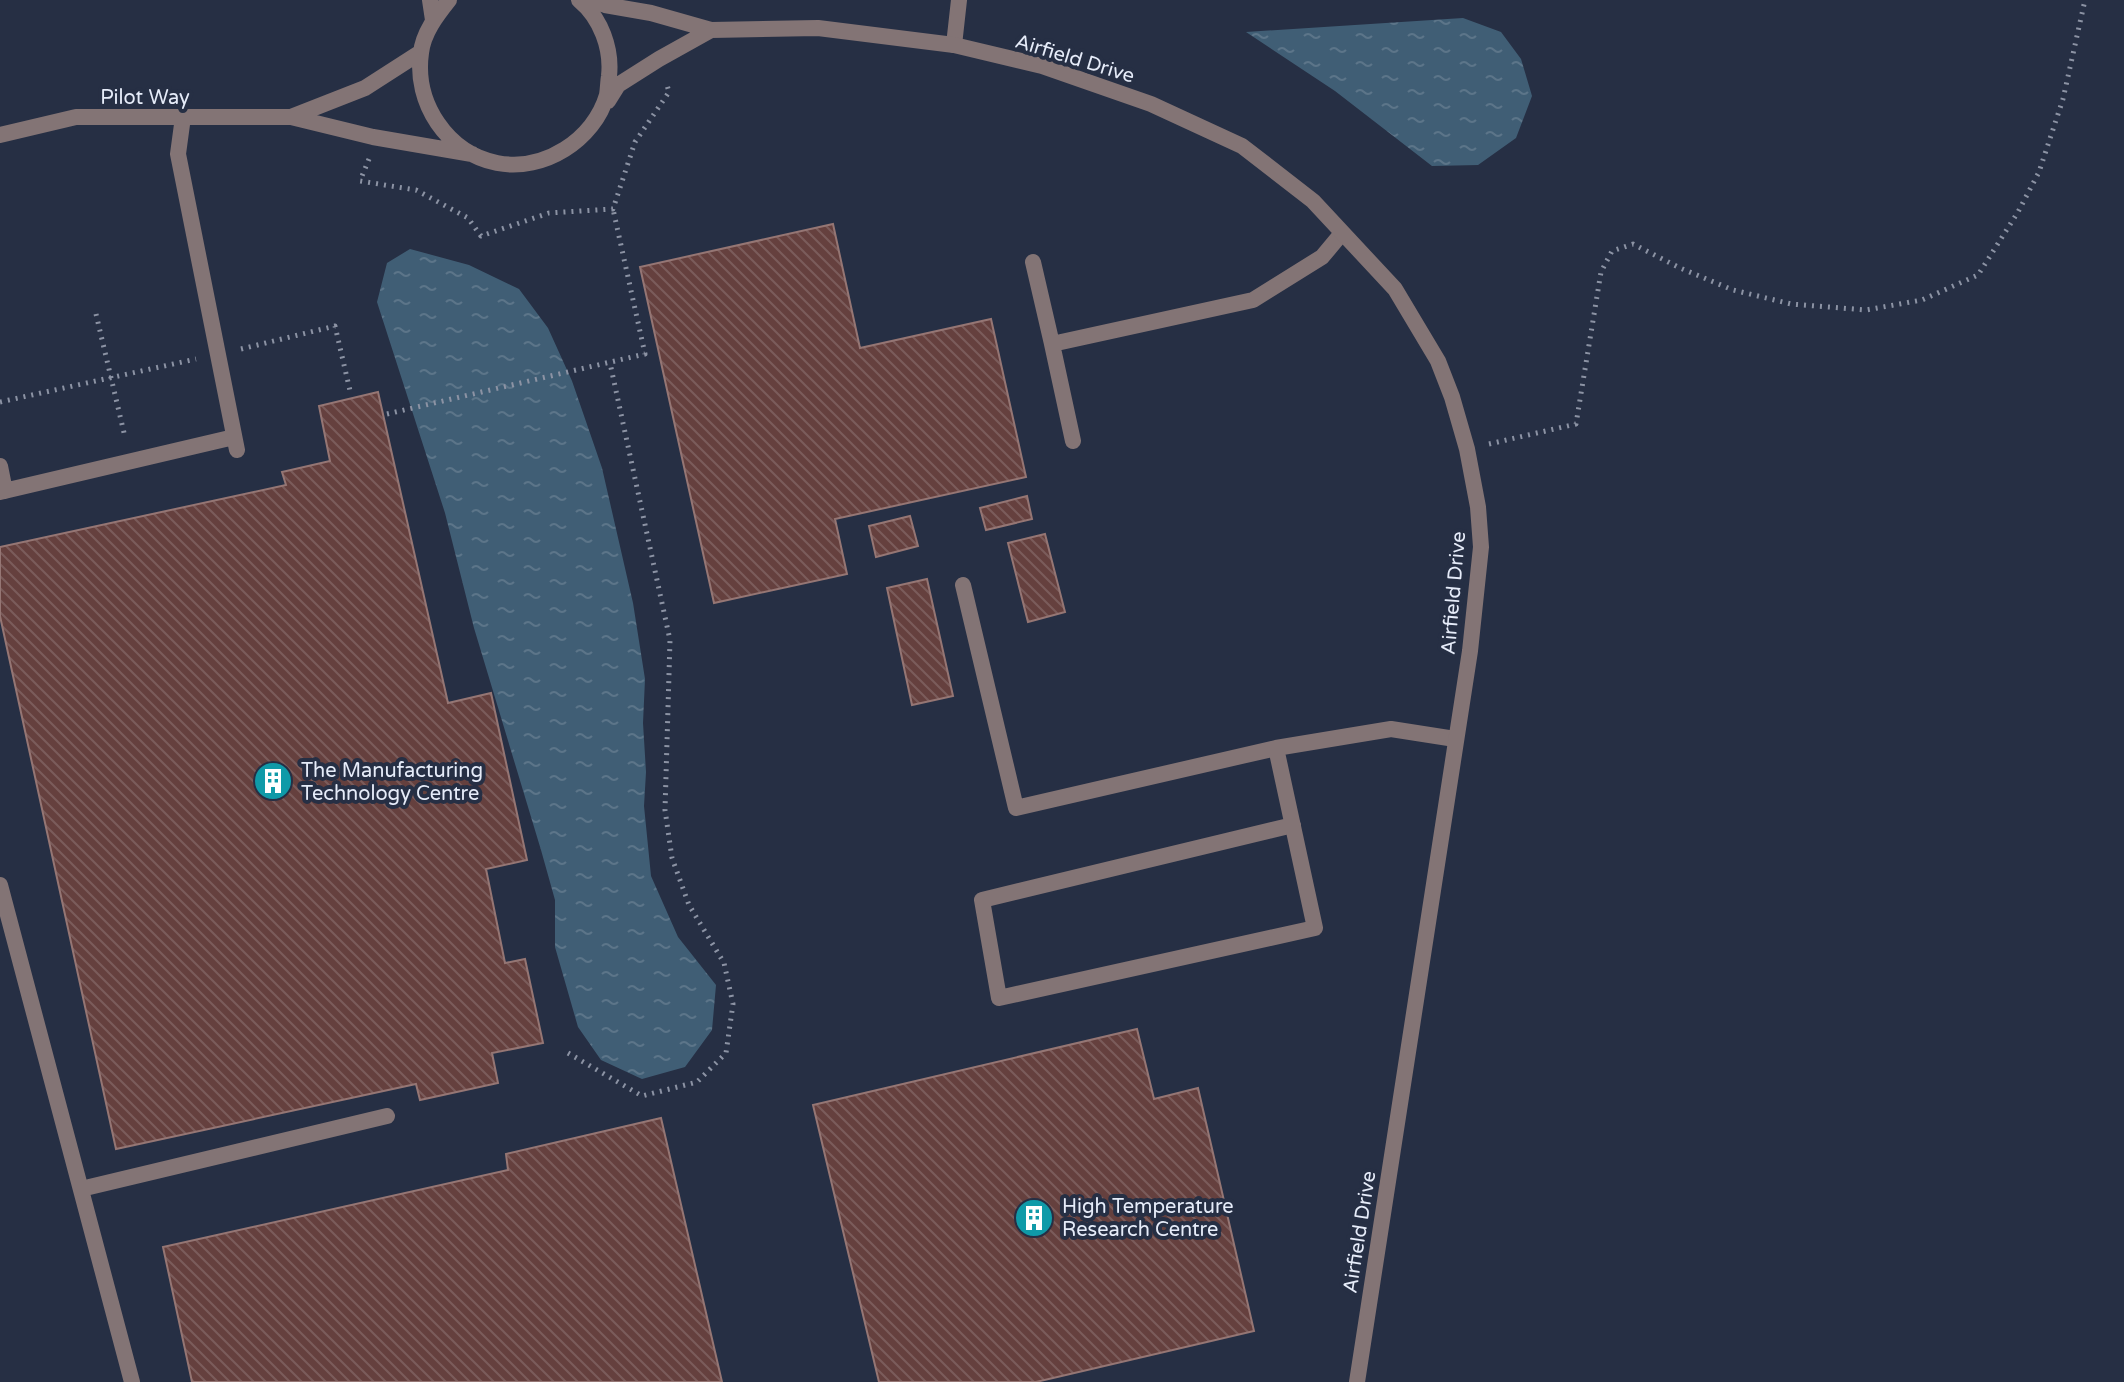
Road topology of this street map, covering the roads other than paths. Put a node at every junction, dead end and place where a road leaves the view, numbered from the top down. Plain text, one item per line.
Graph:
1 (430, 0) edge
2 (449, 0) edge
3 (579, 0) edge
4 (594, 0) edge
5 (959, 0) edge
6 (433, 20) junction
7 (711, 30) junction
8 (954, 45) junction
9 (421, 52) junction
10 (183, 117) junction
11 (291, 117) junction
12 (595, 121) junction
13 (0, 135) edge
14 (472, 154) junction
15 (1342, 233) junction
16 (1033, 262) dead end
17 (1052, 344) junction
18 (1073, 441) dead end
19 (0, 466) edge
20 (3, 491) edge
21 (963, 585) dead end
22 (1455, 739) junction
23 (1276, 748) junction
24 (1293, 825) junction
25 (0, 885) edge
26 (387, 1116) dead end
27 (81, 1189) junction
28 (132, 1382) edge
29 (1357, 1382) edge

1 - 6 street
2 - 6 street
3 - 12 street
4 - 7 street, Airfield Drive
5 - 8 street
6 - 9 street
7 - 8 street, Airfield Drive
7 - 12 street, Airfield Drive
8 - 15 street, Airfield Drive
9 - 11 street, Pilot Way
9 - 14 street
10 - 11 street, Pilot Way
10 - 13 street, Pilot Way
10 - 20 street
11 - 14 street, Pilot Way
12 - 14 street, Pilot Way
15 - 17 street
15 - 22 street, Airfield Drive
16 - 17 street
17 - 18 street
19 - 20 street
21 - 23 street
22 - 23 street
22 - 29 street, Airfield Drive
23 - 24 street
24 - 24 street
25 - 27 street
26 - 27 street
27 - 28 street

